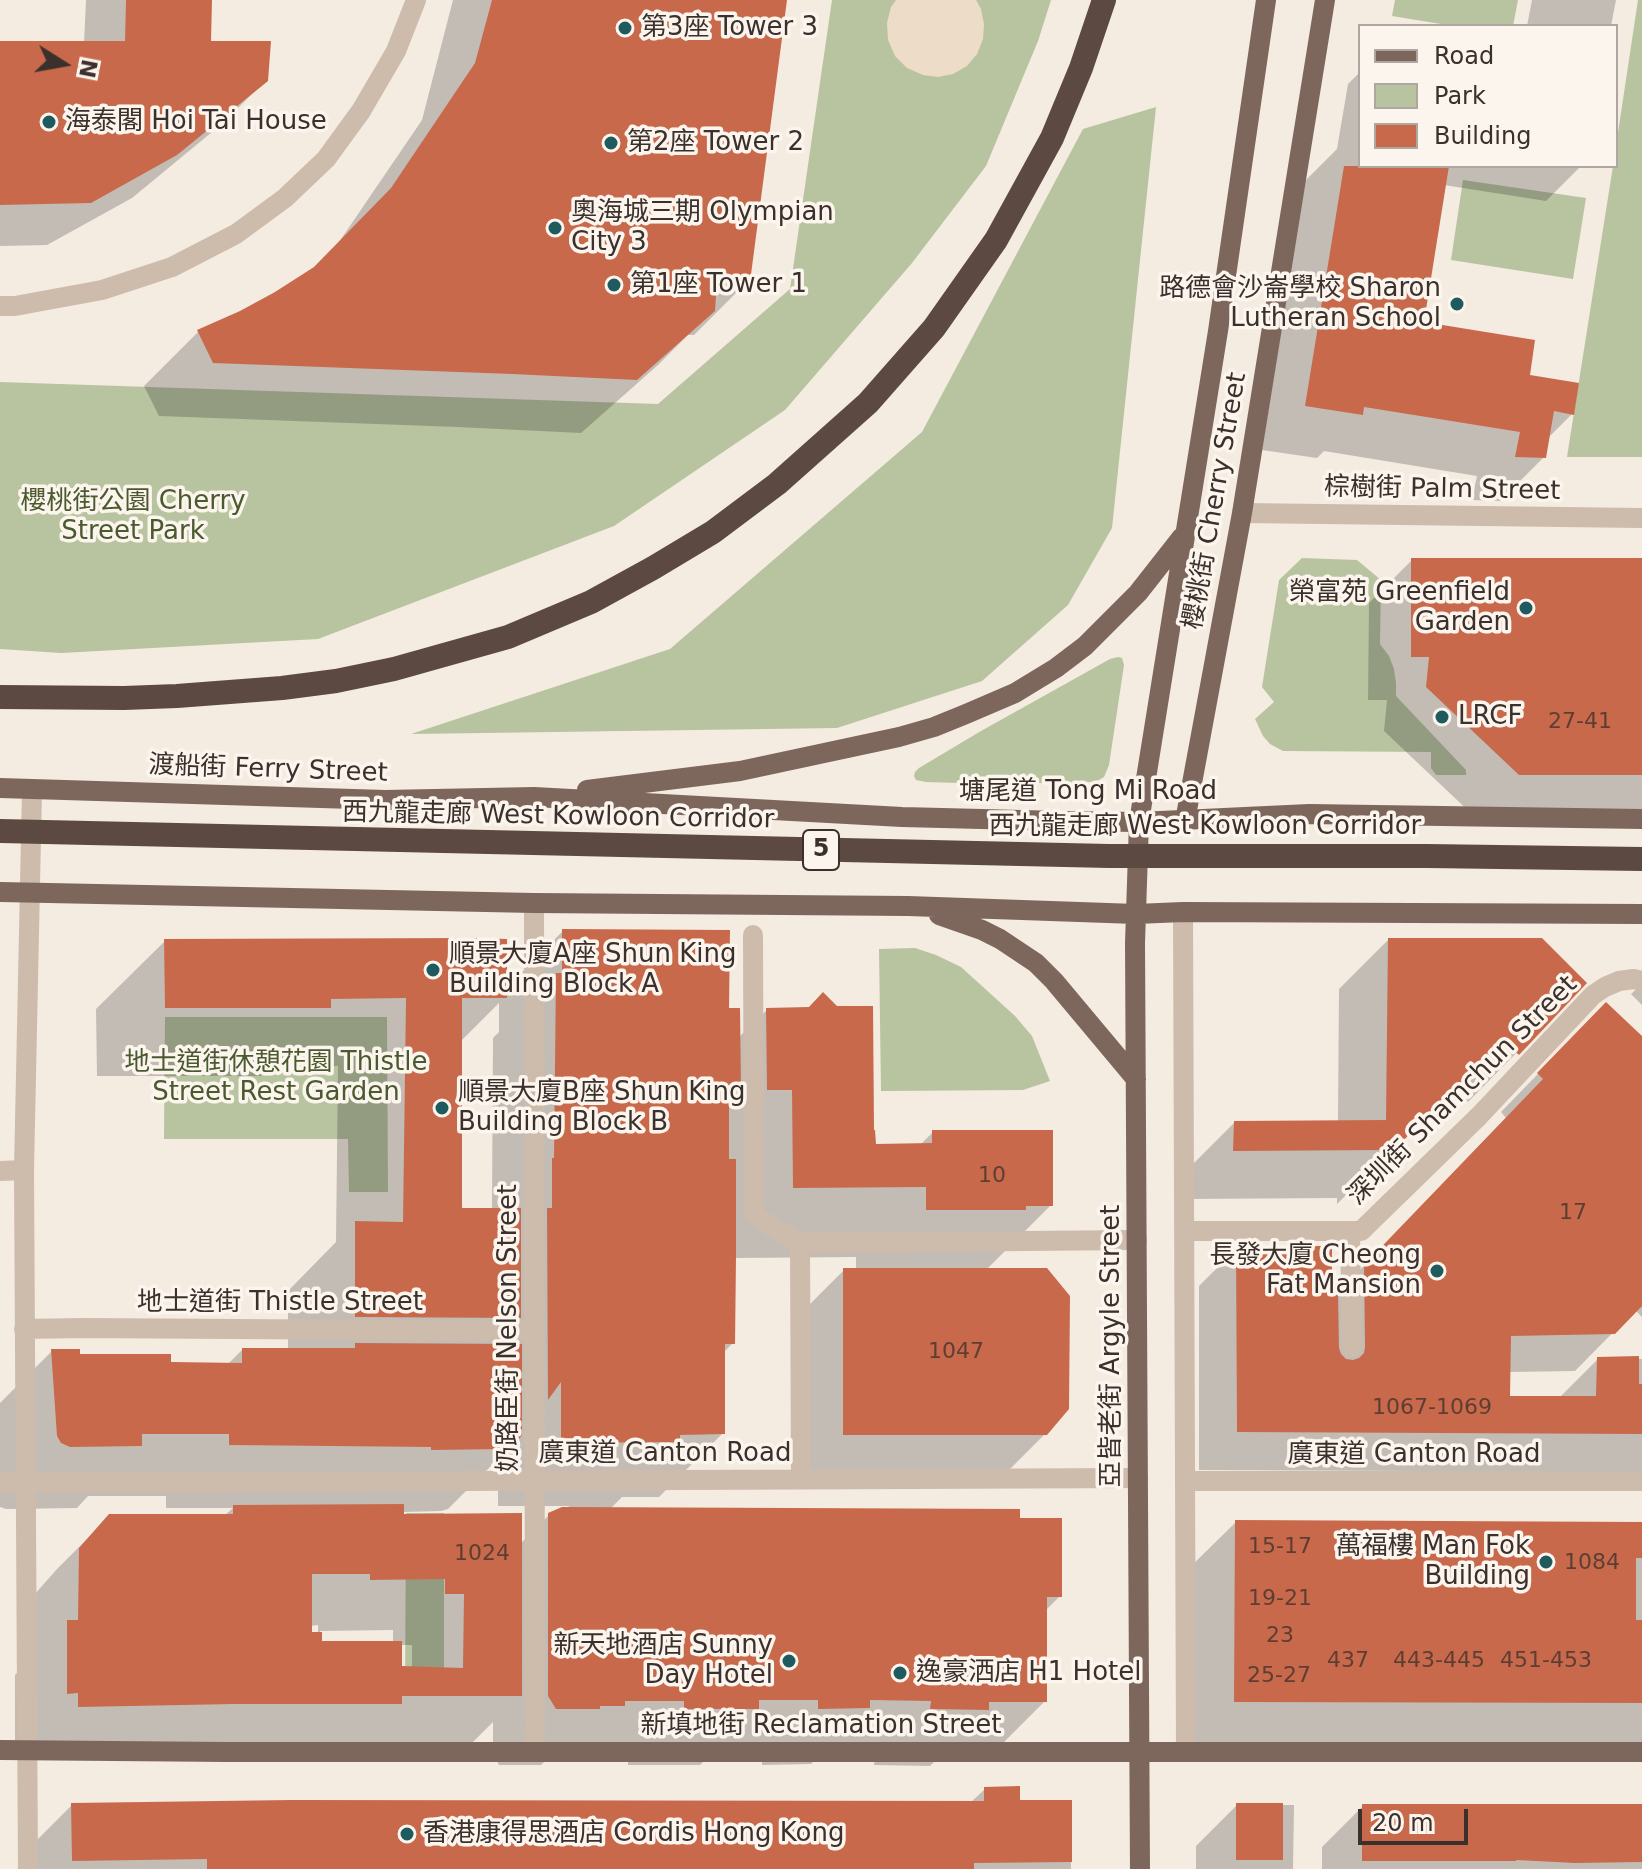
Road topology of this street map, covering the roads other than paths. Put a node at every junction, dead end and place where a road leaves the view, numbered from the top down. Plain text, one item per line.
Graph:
1 (416, 0) edge
2 (1104, 0) edge
3 (1266, 0) edge
4 (1325, 0) edge
5 (0, 306) edge
6 (1242, 513) junction
7 (1642, 518) edge
8 (1185, 534) junction
9 (0, 697) edge
10 (0, 788) edge
11 (32, 790) junction
12 (534, 797) junction
13 (1642, 819) edge
14 (1185, 821) junction
15 (1139, 822) junction
16 (0, 831) edge
17 (1642, 859) edge
18 (0, 892) edge
19 (30, 893) junction
20 (534, 903) junction
21 (908, 906) junction
22 (1183, 912) junction
23 (1136, 914) junction
24 (1642, 914) edge
25 (753, 935) dead end
26 (1638, 980) edge
27 (1136, 1079) junction
28 (24, 1170) junction
29 (0, 1171) edge
30 (1184, 1231) junction
31 (1350, 1231) junction
32 (1137, 1240) junction
33 (800, 1243) junction
34 (24, 1329) junction
35 (535, 1331) junction
36 (1352, 1347) dead end
37 (1138, 1478) junction
38 (801, 1479) junction
39 (535, 1481) junction
40 (1185, 1481) junction
41 (1642, 1481) edge
42 (0, 1483) edge
43 (25, 1483) junction
44 (0, 1750) edge
45 (27, 1750) junction
46 (1140, 1751) junction
47 (1186, 1751) junction
48 (535, 1752) junction
49 (1642, 1752) edge
50 (28, 1869) edge
51 (1140, 1869) edge

1 - 5 street
2 - 9 highway
3 - 8 main road, 櫻桃街 Cherry Street
4 - 6 main road, 櫻桃街 Cherry Street
6 - 7 street, 棕樹街 Palm Street
6 - 14 main road, 櫻桃街 Cherry Street
8 - 12 main road
8 - 15 main road, 櫻桃街 Cherry Street
10 - 11 main road, 渡船街 Ferry Street
11 - 12 main road, 渡船街 Ferry Street
11 - 19 street
12 - 15 main road, 塘尾道 Tong Mi Road
13 - 14 main road, 塘尾道 Tong Mi Road
14 - 15 main road, 塘尾道 Tong Mi Road
15 - 23 main road, 亞皆老街 Argyle Street
16 - 17 highway, 西九龍走廊 West Kowloon Corridor / 5, bridge
18 - 19 main road
19 - 20 main road
19 - 28 street
20 - 21 main road
20 - 35 street, 奶路臣街 Nelson Street
21 - 23 main road
21 - 27 main road
22 - 23 main road
22 - 24 main road
22 - 30 street
23 - 27 main road, 亞皆老街 Argyle Street
25 - 33 street
26 - 31 street, 深圳街 Shamchun Street
27 - 32 main road, 亞皆老街 Argyle Street
28 - 29 street
28 - 34 street
30 - 31 street, 深圳街 Shamchun Street
30 - 40 street
31 - 36 street
32 - 33 street
32 - 37 main road, 亞皆老街 Argyle Street
33 - 38 street
34 - 35 street, 地士道街 Thistle Street
34 - 43 street
35 - 39 street, 奶路臣街 Nelson Street
37 - 38 street, 廣東道 Canton Road
37 - 46 main road, 亞皆老街 Argyle Street
38 - 39 street, 廣東道 Canton Road
39 - 43 street, 廣東道 Canton Road
39 - 48 street, 奶路臣街 Nelson Street
40 - 41 street, 廣東道 Canton Road
40 - 47 street
42 - 43 street, 廣東道 Canton Road
43 - 45 street
44 - 45 main road, 新填地街 Reclamation Street
45 - 48 main road, 新填地街 Reclamation Street
45 - 50 street
46 - 47 main road, 新填地街 Reclamation Street
46 - 48 main road, 新填地街 Reclamation Street
46 - 51 main road, 亞皆老街 Argyle Street
47 - 49 main road, 新填地街 Reclamation Street

